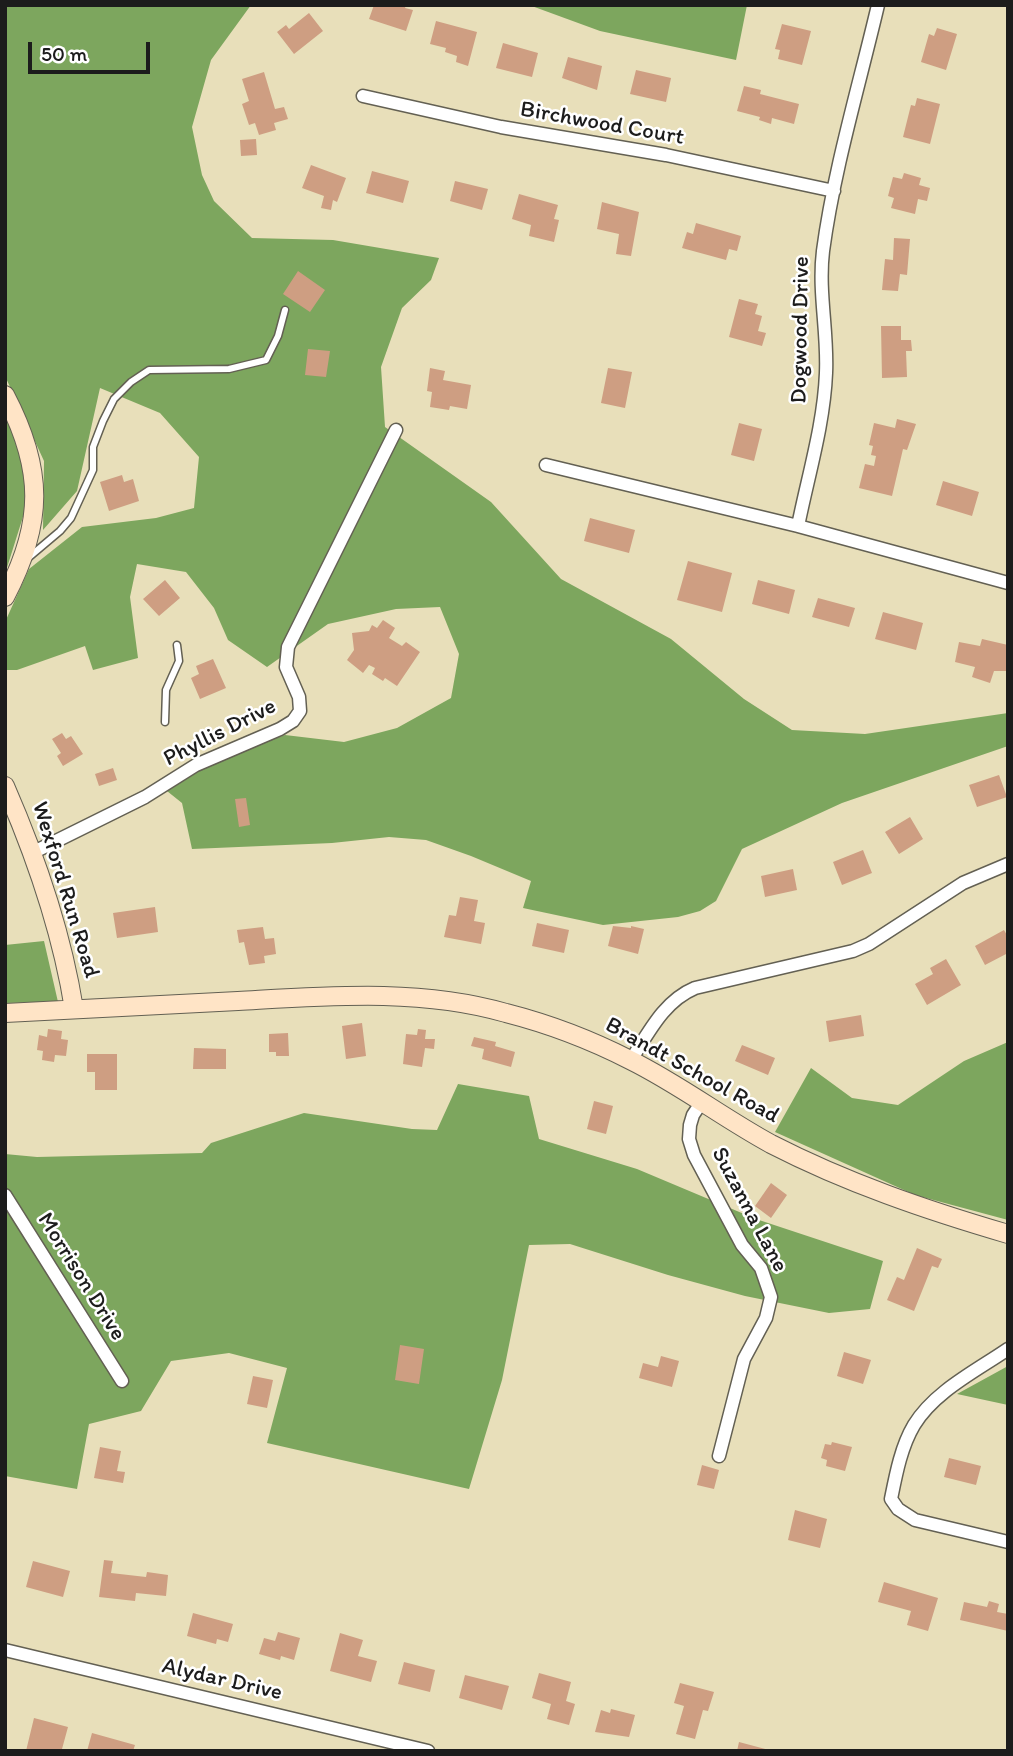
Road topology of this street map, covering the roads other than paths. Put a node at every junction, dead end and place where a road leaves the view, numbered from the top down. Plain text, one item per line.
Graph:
1 (878, 5) edge
2 (363, 96) dead end
3 (834, 191) junction
4 (285, 310) dead end
5 (5, 395) edge
6 (396, 430) dead end
7 (546, 465) dead end
8 (798, 526) junction
9 (21, 564) junction
10 (1008, 583) edge
11 (5, 597) edge
12 (177, 645) dead end
13 (165, 722) dead end
14 (5, 786) edge
15 (10, 811) edge
16 (32, 853) junction
17 (1008, 864) edge
18 (74, 1009) junction
19 (5, 1013) edge
20 (631, 1060) junction
21 (701, 1103) junction
22 (5, 1195) edge
23 (1008, 1234) edge
24 (1008, 1349) edge
25 (122, 1381) dead end
26 (719, 1456) dead end
27 (1008, 1542) edge
28 (5, 1650) edge
29 (428, 1751) edge

1 - 3 street, Dogwood Drive
2 - 3 street, Birchwood Court
3 - 8 street, Dogwood Drive
4 - 9 lane
5 - 9 street
6 - 16 street, Phyllis Drive
7 - 8 street
8 - 10 street
9 - 11 street
12 - 13 lane
14 - 15 street, Wexford Run Road
15 - 16 street, Wexford Run Road
16 - 18 street, Wexford Run Road
17 - 20 street
18 - 19 street, Brandt School Road
18 - 20 street, Brandt School Road
20 - 21 street, Brandt School Road
21 - 23 street, Brandt School Road
21 - 26 street, Suzanna Lane
22 - 25 street, Morrison Drive
24 - 27 street
28 - 29 street, Alydar Drive

